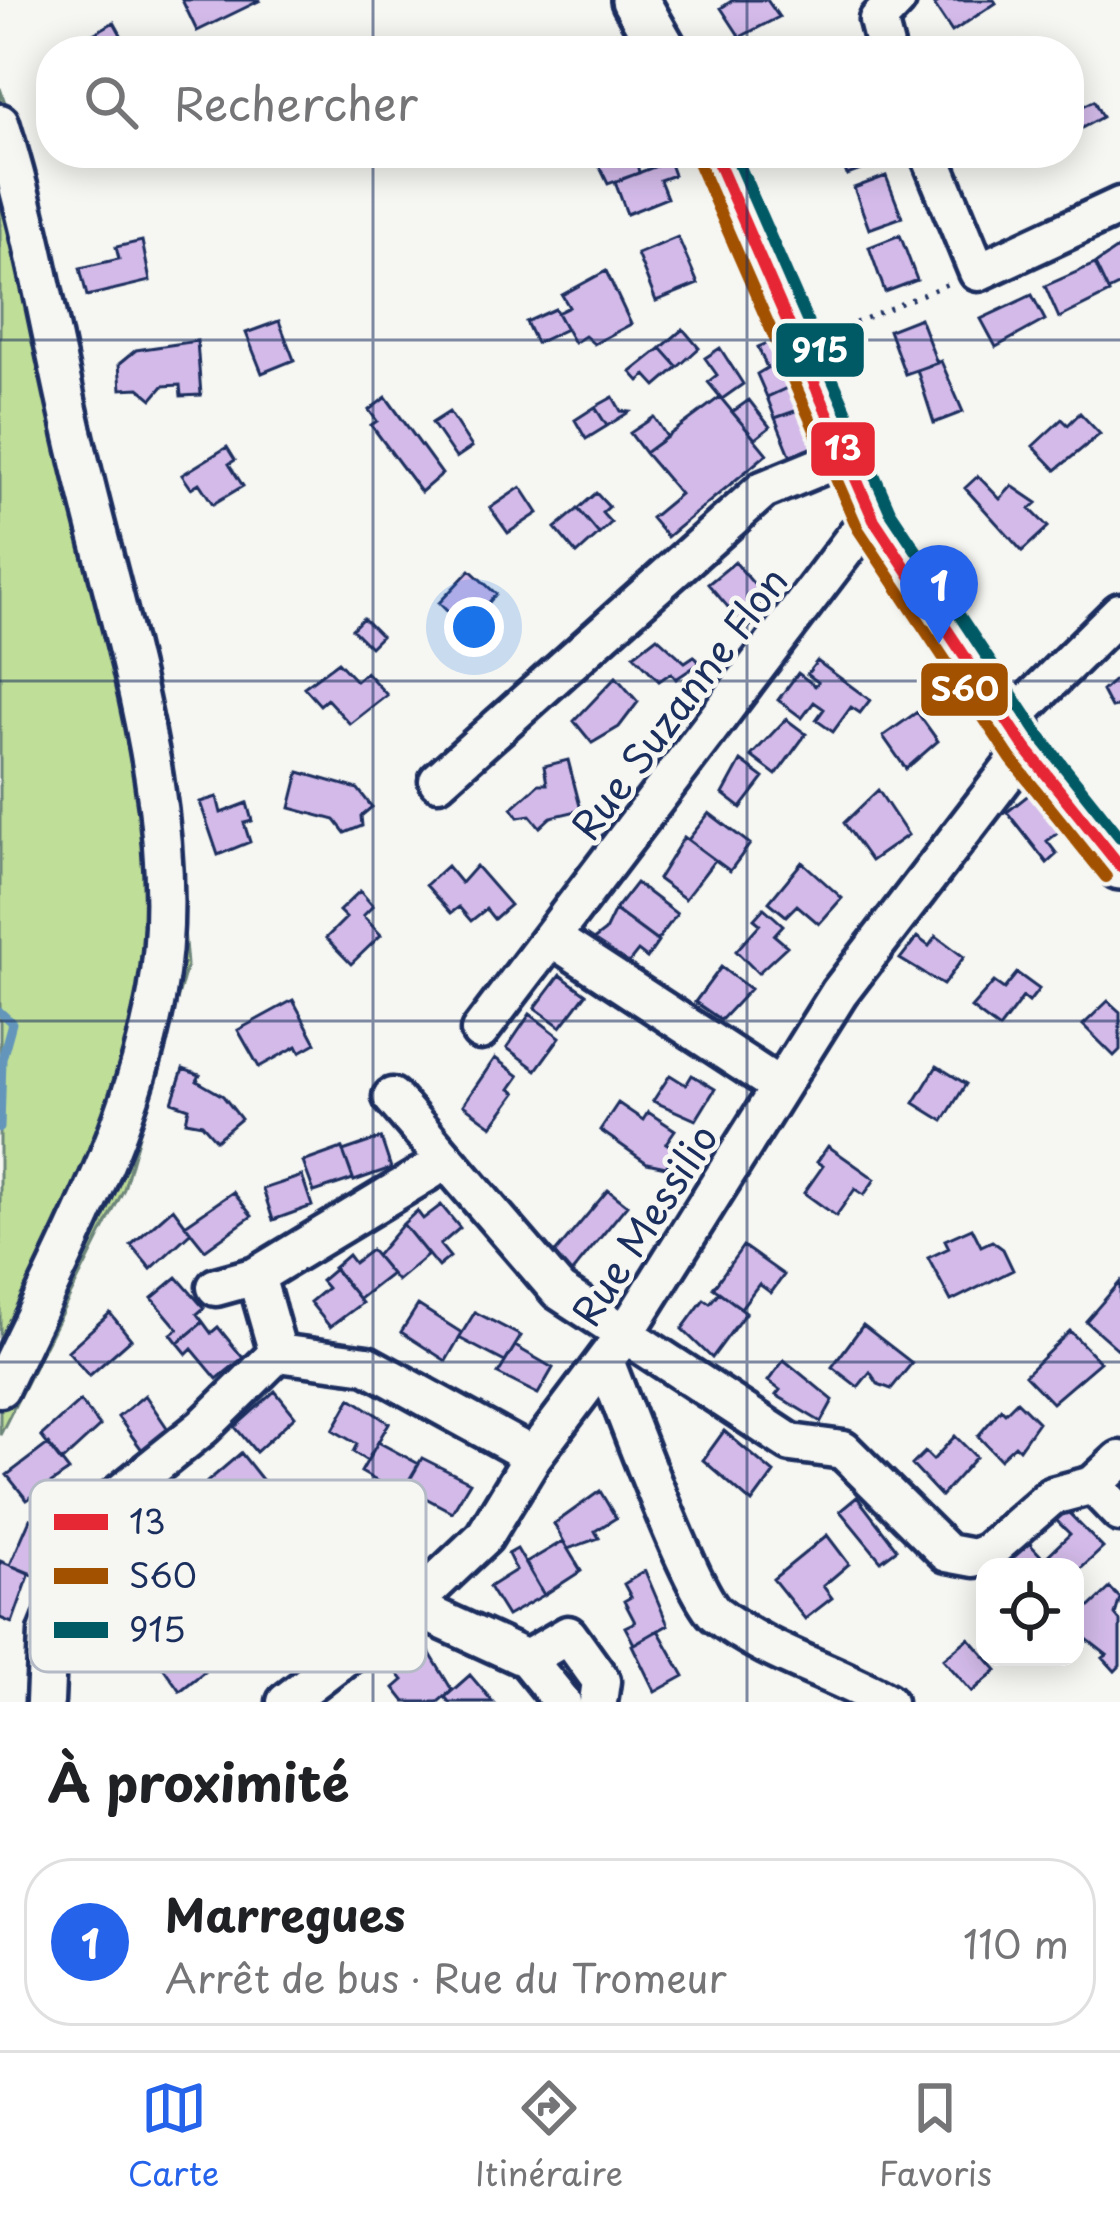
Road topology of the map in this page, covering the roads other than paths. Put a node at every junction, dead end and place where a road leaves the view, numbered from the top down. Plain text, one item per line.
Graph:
1 (635, 0) edge
2 (897, 0) edge
3 (655, 36) edge
4 (882, 36) edge
5 (0, 123) edge
6 (721, 168) edge
7 (935, 168) edge
8 (1120, 206) edge
9 (848, 455) junction
10 (874, 520) junction
11 (1120, 612) edge
12 (1023, 730) junction
13 (438, 782) dead end
14 (1120, 844) edge
15 (1120, 866) edge
16 (552, 938) junction
17 (481, 1031) dead end
18 (780, 1087) junction
19 (392, 1097) dead end
20 (431, 1171) dead end
21 (256, 1276) junction
22 (216, 1287) dead end
23 (616, 1346) junction
24 (278, 1352) junction
25 (0, 1388) edge
26 (533, 1456) junction
27 (1120, 1460) edge
28 (138, 1480) edge
29 (1093, 1485) junction
30 (1120, 1514) edge
31 (426, 1592) edge
32 (426, 1613) edge
33 (527, 1659) junction
34 (46, 1672) edge
35 (325, 1672) edge
36 (45, 1702) edge
37 (286, 1702) edge
38 (562, 1702) edge
39 (598, 1702) edge
40 (887, 1702) edge

1 - 3 main road
2 - 4 street
5 - 25 street
6 - 9 main road
7 - 8 street
9 - 10 main road
9 - 12 main road
9 - 13 street
10 - 12 main road
10 - 16 street, Rue Suzanne Flon
11 - 12 street, Rue Messilio
12 - 14 main road
12 - 15 main road
12 - 18 street, Rue Messilio
16 - 17 street, Rue Suzanne Flon
16 - 18 street
18 - 23 street, Rue Messilio
19 - 23 street
20 - 21 street
21 - 22 street
21 - 24 street
23 - 26 street, Rue Messilio
23 - 29 street
23 - 40 street
24 - 26 street
24 - 28 street
26 - 31 street, Rue Messilio
27 - 29 street
29 - 30 street
32 - 33 street
33 - 38 street
33 - 39 street
34 - 36 street
35 - 37 street, Rue Messilio

